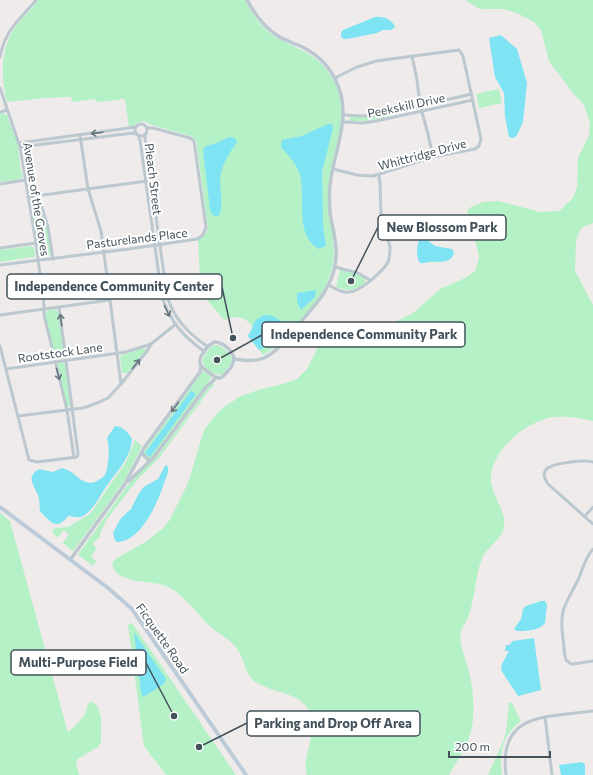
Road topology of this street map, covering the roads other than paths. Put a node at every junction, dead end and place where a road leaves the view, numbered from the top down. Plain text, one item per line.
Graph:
1 (36, 0) edge
2 (247, 0) edge
3 (412, 56) junction
4 (0, 57) edge
5 (335, 78) junction
6 (0, 88) edge
7 (472, 94) junction
8 (473, 100) junction
9 (420, 105) junction
10 (7, 110) junction
11 (421, 111) junction
12 (0, 112) edge
13 (344, 115) junction
14 (343, 122) junction
15 (136, 127) junction
16 (147, 128) junction
17 (138, 134) junction
18 (146, 134) junction
19 (80, 135) junction
20 (81, 140) junction
21 (19, 143) junction
22 (20, 147) junction
23 (433, 157) junction
24 (333, 169) junction
25 (379, 175) junction
26 (25, 180) junction
27 (150, 180) junction
28 (146, 181) junction
29 (0, 184) edge
30 (88, 189) junction
31 (38, 195) junction
32 (28, 197) junction
33 (36, 244) junction
34 (159, 245) junction
35 (154, 246) junction
36 (0, 248) edge
37 (103, 252) junction
38 (53, 258) junction
39 (38, 260) junction
40 (0, 265) edge
41 (335, 267) junction
42 (370, 280) junction
43 (329, 285) junction
44 (110, 300) junction
45 (59, 307) junction
46 (44, 309) junction
47 (0, 315) edge
48 (180, 322) junction
49 (175, 325) junction
50 (151, 344) junction
51 (0, 346) edge
52 (208, 347) junction
53 (205, 352) junction
54 (117, 354) junction
55 (234, 359) junction
56 (66, 360) junction
57 (55, 362) junction
58 (202, 367) junction
59 (6, 369) junction
60 (216, 378) junction
61 (121, 384) junction
62 (72, 409) junction
63 (67, 410) junction
64 (18, 416) junction
65 (142, 452) junction
66 (74, 458) junction
67 (151, 460) junction
68 (593, 462) edge
69 (126, 484) junction
70 (0, 507) edge
71 (593, 507) edge
72 (585, 516) junction
73 (593, 524) edge
74 (593, 549) edge
75 (70, 560) junction
76 (593, 661) edge
77 (593, 711) edge
78 (545, 717) junction
79 (246, 775) edge
80 (506, 775) edge
81 (552, 775) edge

1 - 4 street
2 - 5 street
3 - 5 street, Whittridge Drive
3 - 7 street, Whittridge Drive
3 - 9 street
5 - 13 street
6 - 10 street, Avenue of the Groves
7 - 8 street, Whittridge Drive
7 - 9 street, Peekskill Drive
8 - 11 street, Peekskill Drive
8 - 23 street, Whittridge Drive
9 - 11 street
9 - 13 street, Peekskill Drive
10 - 12 street
10 - 21 street, Avenue of the Groves
11 - 14 street, Peekskill Drive
11 - 23 street
13 - 14 street
14 - 24 street
15 - 16 street
15 - 17 street
15 -> 19 street
16 - 18 street
16 - 34 street, Pasturelands Place
17 - 18 street
17 - 20 street
17 - 28 street, Pleach Street
18 - 27 street, Pleach Street
19 - 20 street
19 - 21 street
20 - 22 street
20 - 30 street
21 - 22 street, Avenue of the Groves
22 - 26 street, Avenue of the Groves
23 - 25 street, Whittridge Drive
24 - 25 street, Whittridge Drive
24 - 41 street
25 - 42 street
26 - 29 street
26 - 32 street, Avenue of the Groves
27 - 28 street
27 - 34 street, Pleach Street
28 - 30 street
28 - 35 street, Pleach Street
30 - 31 street
30 - 37 street
31 - 32 street
31 - 38 street
32 - 33 street, Avenue of the Groves
33 - 36 street
33 - 39 street, Avenue of the Groves
34 - 35 street, Pasturelands Place
34 - 48 street, Pleach Street
35 - 37 street, Pasturelands Place
35 -> 49 street, Pleach Street
37 - 38 street, Pasturelands Place
37 - 44 street
38 - 39 street, Pasturelands Place
39 - 40 street, Pasturelands Place
39 - 46 street, Avenue of the Groves
41 - 42 street
41 - 43 street
42 - 43 street
43 - 55 street
44 - 45 street
44 - 54 street
45 - 46 street
56 -> 45 street
46 - 47 street
46 - 57 street, Avenue of the Groves
48 - 49 street
48 - 52 street, Pleach Street
49 - 50 street
49 - 53 street, Pleach Street
50 - 54 street, Rootstock Lane
61 -> 50 street
51 - 59 street
52 - 53 street
52 - 55 street
53 - 58 street
54 - 56 street, Rootstock Lane
54 - 61 street
55 - 60 street
56 - 57 street, Rootstock Lane
56 - 62 street
57 - 59 street, Rootstock Lane
57 -> 63 street, Avenue of the Groves
58 - 60 street
58 -> 65 street
59 - 64 street
60 - 67 street
61 - 62 street
62 - 63 street
62 - 66 street
63 - 64 street
63 - 66 street, Avenue of the Groves
64 - 66 street
65 - 67 street
65 - 69 street
67 - 69 street
68 - 72 street
69 - 75 street
70 - 75 main road, Ficquette Road
71 - 72 street
72 - 73 street
74 - 76 street
75 - 79 main road, Ficquette Road
77 - 78 street
78 - 80 street
78 - 81 street

